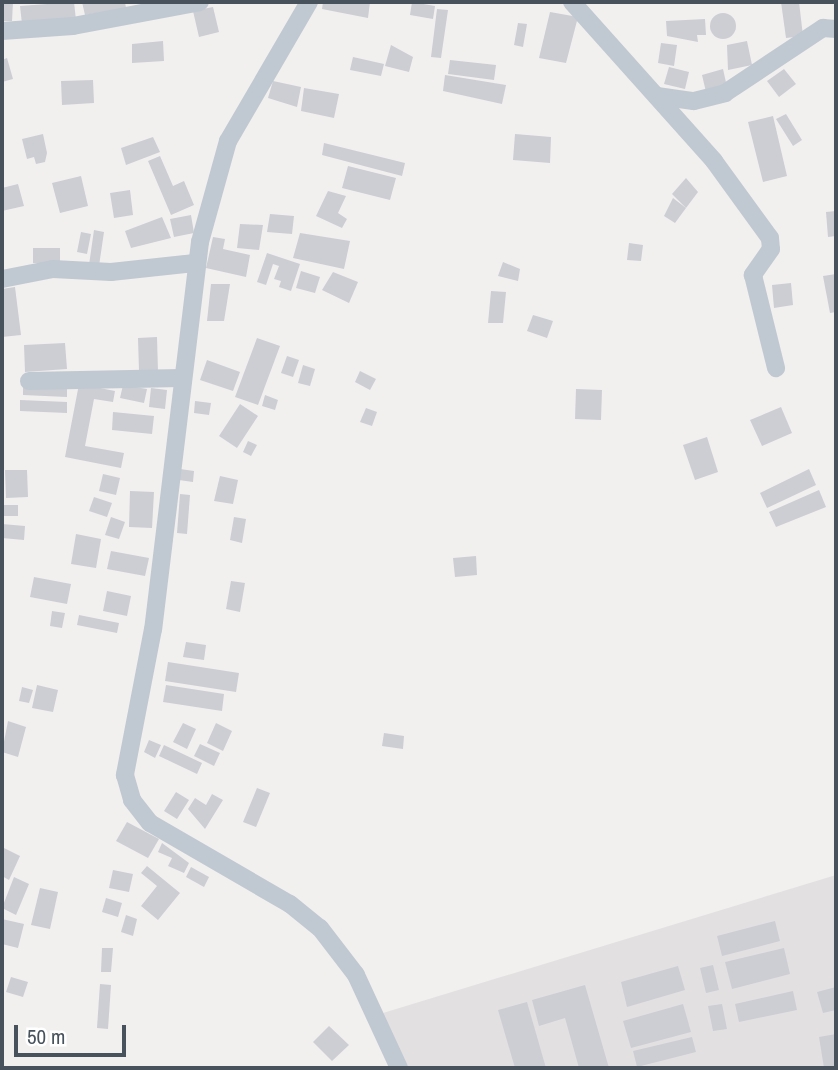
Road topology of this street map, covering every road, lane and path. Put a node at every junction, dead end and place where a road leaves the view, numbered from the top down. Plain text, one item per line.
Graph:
1 (200, 2) edge
2 (309, 2) edge
3 (572, 2) edge
4 (2, 31) edge
5 (836, 33) edge
6 (657, 96) junction
7 (195, 263) junction
8 (2, 279) edge
9 (776, 368) dead end
10 (181, 378) junction
11 (29, 381) dead end
12 (399, 1068) edge

1 - 4 street
2 - 7 street
3 - 6 street
5 - 6 street
6 - 9 street
7 - 8 street
7 - 10 street
10 - 11 street
10 - 12 street

